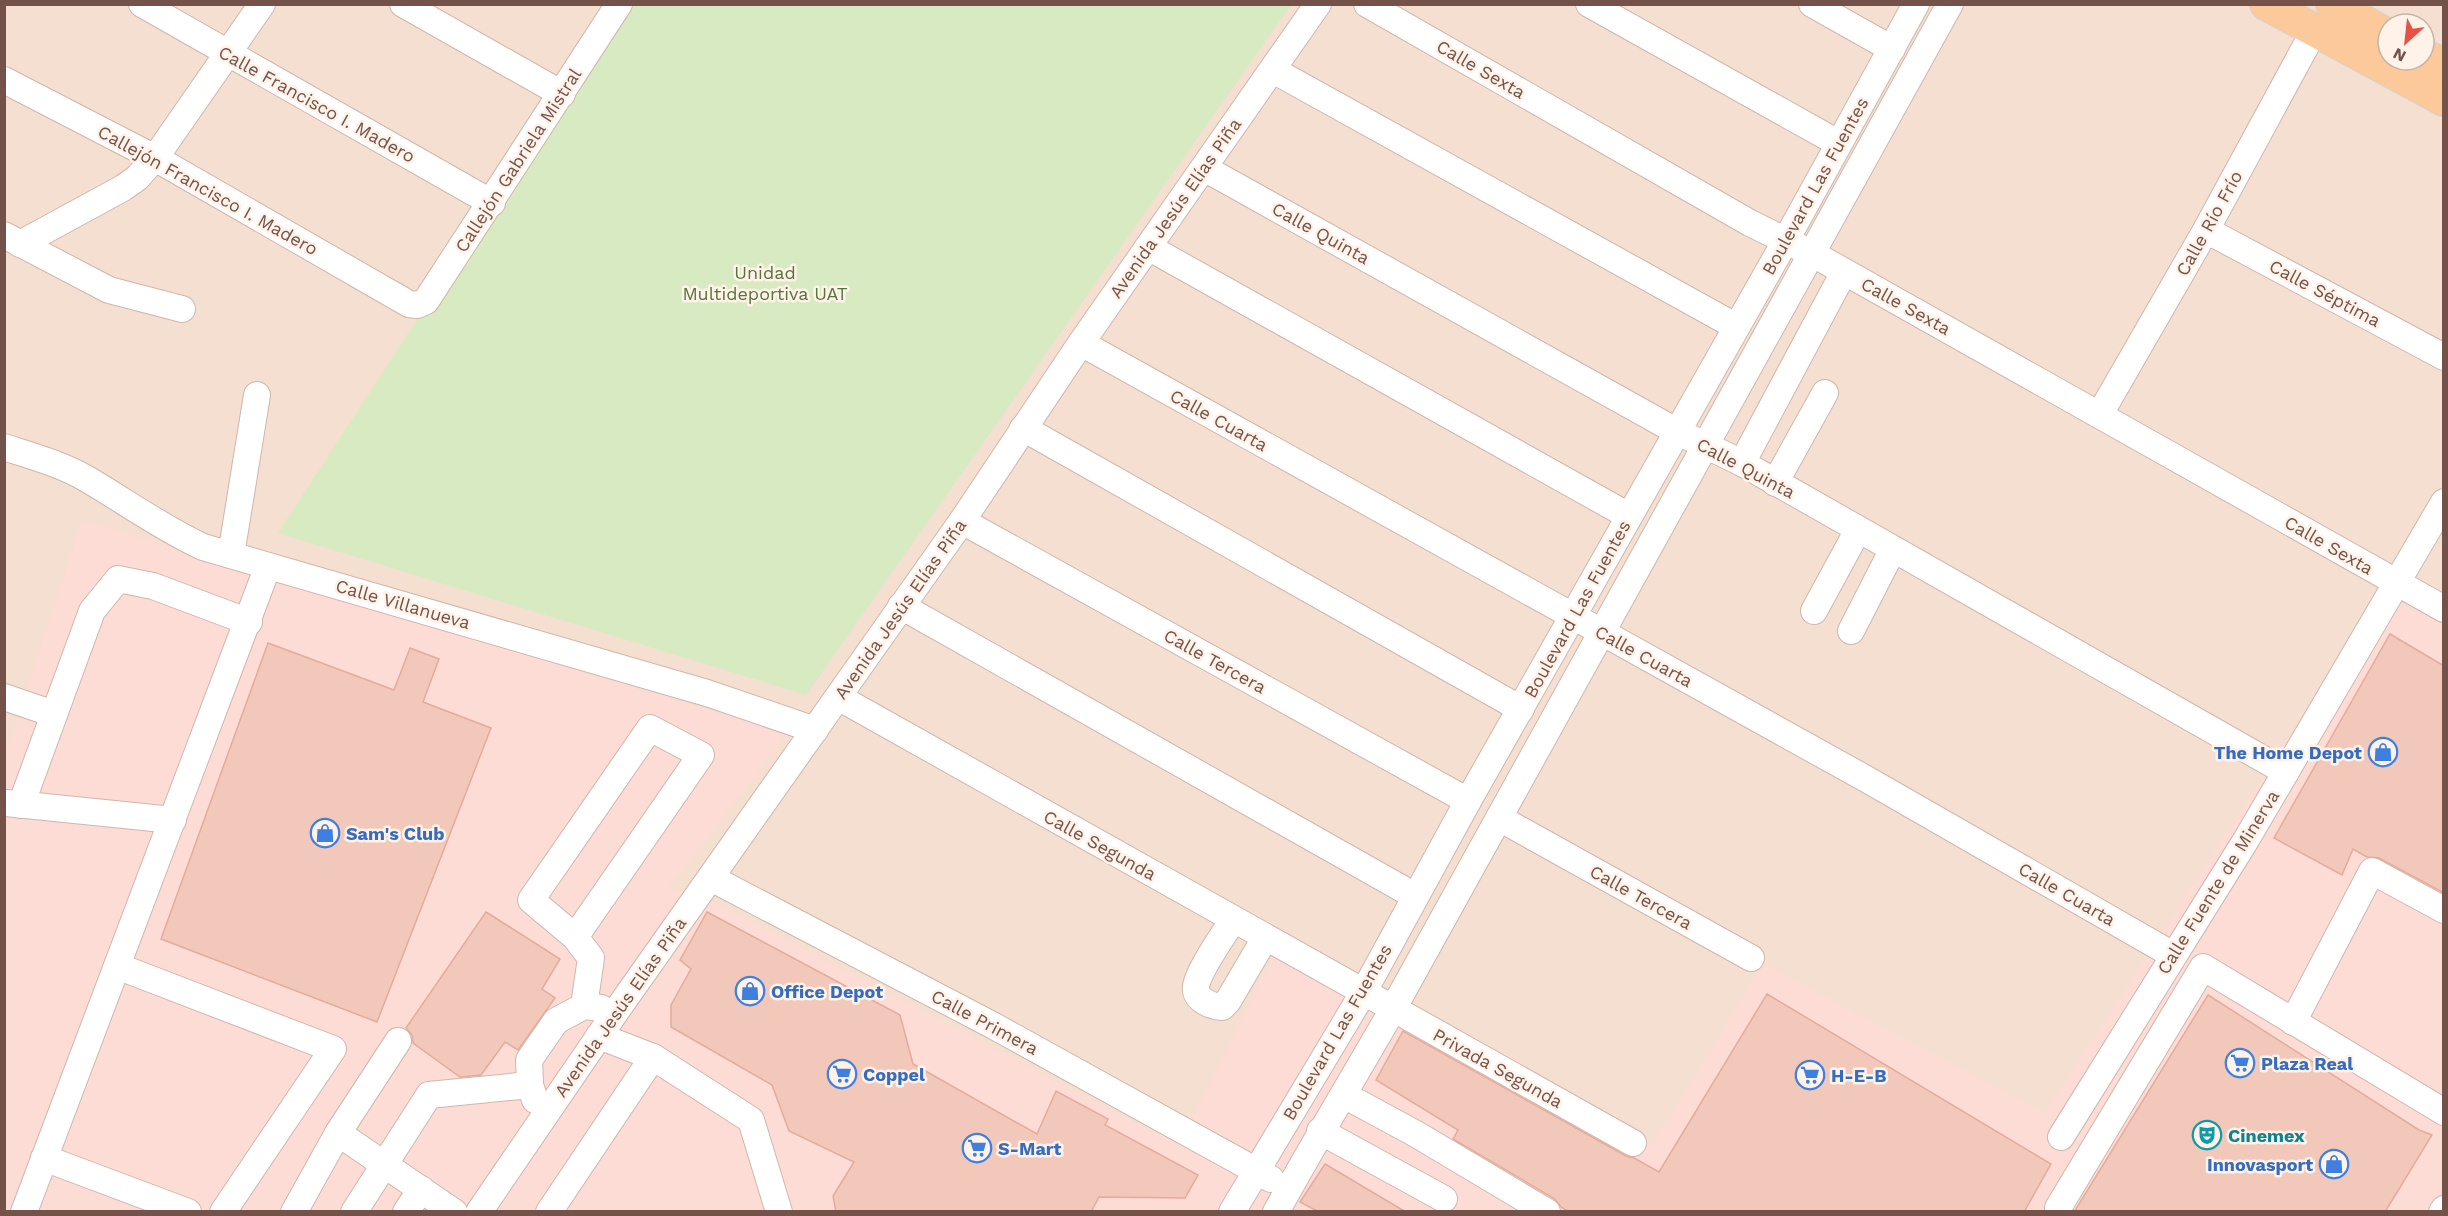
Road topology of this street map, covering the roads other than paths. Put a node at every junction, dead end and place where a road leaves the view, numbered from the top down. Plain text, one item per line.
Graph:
1 (142, 4) edge
2 (262, 4) edge
3 (403, 4) edge
4 (619, 4) edge
5 (1318, 4) edge
6 (1367, 4) edge
7 (1589, 4) edge
8 (1812, 4) edge
9 (1916, 4) edge
10 (1950, 4) edge
11 (2266, 4) edge
12 (2332, 4) edge
13 (2376, 28) edge
14 (2314, 31) junction
15 (1892, 49) junction
16 (227, 53) junction
17 (1273, 70) junction
18 (4, 80) edge
19 (562, 94) junction
20 (2444, 100) edge
21 (1838, 143) junction
22 (155, 158) junction
23 (1204, 168) junction
24 (492, 203) junction
25 (2206, 230) junction
26 (12, 239) edge
27 (1786, 240) junction
28 (1148, 247) junction
29 (1813, 254) junction
30 (1844, 272) junction
31 (409, 304) joint
32 (183, 309) dead end
33 (1736, 326) junction
34 (1081, 343) junction
35 (2444, 357) edge
36 (1825, 393) dead end
37 (257, 395) dead end
38 (2100, 414) junction
39 (1023, 428) junction
40 (1676, 430) junction
41 (1707, 446) junction
42 (4, 447) edge
43 (1742, 463) junction
44 (1775, 483) junction
45 (2444, 502) edge
46 (1629, 516) junction
47 (962, 521) junction
48 (1858, 530) junction
49 (1893, 549) junction
50 (231, 555) junction
51 (268, 566) junction
52 (2396, 583) junction
53 (902, 606) junction
54 (2444, 609) edge
55 (1814, 611) dead end
56 (1572, 617) junction
57 (249, 622) junction
58 (1851, 632) dead end
59 (1603, 633) junction
60 (4, 697) edge
61 (838, 697) junction
62 (1521, 709) junction
63 (54, 714) junction
64 (815, 730) junction
65 (2286, 772) junction
66 (1468, 801) junction
67 (13, 803) edge
68 (1499, 818) junction
69 (173, 820) junction
70 (711, 878) junction
71 (1415, 896) junction
72 (2444, 910) edge
73 (1233, 920) junction
74 (575, 937) junction
75 (1265, 938) junction
76 (2173, 955) junction
77 (1751, 958) dead end
78 (117, 966) junction
79 (1363, 993) junction
80 (584, 1006) junction
81 (1393, 1009) junction
82 (617, 1010) junction
83 (2293, 1022) junction
84 (599, 1036) junction
85 (398, 1041) dead end
86 (653, 1057) junction
87 (530, 1085) junction
88 (1344, 1095) junction
89 (2444, 1112) edge
90 (543, 1120) junction
91 (1320, 1131) junction
92 (338, 1133) junction
93 (2061, 1137) dead end
94 (1633, 1143) dead end
95 (44, 1158) junction
96 (1464, 1162) junction
97 (384, 1165) junction
98 (1255, 1171) junction
99 (1289, 1188) junction
100 (421, 1189) junction
101 (1440, 1205) edge
102 (2058, 1208) dead end
103 (24, 1212) edge
104 (188, 1212) edge
105 (223, 1212) edge
106 (294, 1212) edge
107 (354, 1212) edge
108 (406, 1212) edge
109 (454, 1212) edge
110 (479, 1212) edge
111 (549, 1212) edge
112 (779, 1212) edge
113 (1232, 1212) edge
114 (1276, 1212) edge
115 (1547, 1212) edge

1 - 16 street, Calle Francisco I. Madero
2 - 16 street
3 - 19 street
4 - 19 street, Callejón Gabriela Mistral
5 - 17 street, Avenida Jesús Elías Piña
6 - 27 street, Calle Sexta
7 - 21 street
8 - 15 street
9 - 15 street, Boulevard Las Fuentes
10 - 29 street, Boulevard Las Fuentes
11 - 14 main road
12 - 13 main road
14 - 20 main road
14 - 25 street, Calle Río Frío
15 - 21 street, Boulevard Las Fuentes
16 - 22 street
16 - 24 street, Calle Francisco I. Madero
17 - 23 street, Avenida Jesús Elías Piña
17 - 33 street
18 - 22 street, Callejón Francisco I. Madero
19 - 24 street, Callejón Gabriela Mistral
21 - 27 street, Boulevard Las Fuentes
22 - 26 street
22 - 31 street, Callejón Francisco I. Madero
23 - 28 street, Avenida Jesús Elías Piña
23 - 40 street, Calle Quinta
24 - 31 street, Callejón Gabriela Mistral
25 - 35 street, Calle Séptima
25 - 38 street, Calle Río Frío
26 - 32 street
27 - 29 street, Calle Sexta
27 - 33 street, Boulevard Las Fuentes
28 - 34 street, Avenida Jesús Elías Piña
28 - 46 street
29 - 30 street, Calle Sexta
29 - 41 street, Boulevard Las Fuentes
30 - 38 street, Calle Sexta
30 - 43 street
33 - 40 street, Boulevard Las Fuentes
34 - 39 street, Avenida Jesús Elías Piña
34 - 56 street, Calle Cuarta
36 - 44 street
37 - 50 street
38 - 52 street, Calle Sexta
39 - 47 street, Avenida Jesús Elías Piña
39 - 62 street
40 - 41 street, Calle Quinta
40 - 46 street, Boulevard Las Fuentes
41 - 43 street, Calle Quinta
41 - 59 street, Boulevard Las Fuentes
42 - 50 street, Calle Villanueva
43 - 44 street, Calle Quinta
44 - 48 street, Calle Quinta
45 - 52 street, Calle Fuente de Minerva
46 - 56 street, Boulevard Las Fuentes
47 - 53 street, Avenida Jesús Elías Piña
47 - 66 street, Calle Tercera
48 - 49 street, Calle Quinta
48 - 55 street
49 - 58 street
49 - 65 street, Calle Quinta
50 - 51 street, Calle Villanueva
51 - 57 street
51 - 64 street, Calle Villanueva
52 - 54 street, Calle Sexta
52 - 65 street, Calle Fuente de Minerva
53 - 61 street, Avenida Jesús Elías Piña
53 - 71 street
56 - 59 street, Calle Cuarta
56 - 62 street, Boulevard Las Fuentes
57 - 63 street
57 - 69 street
59 - 68 street, Boulevard Las Fuentes
59 - 76 street, Calle Cuarta
60 - 63 street
61 - 64 street, Avenida Jesús Elías Piña
61 - 73 street, Calle Segunda
62 - 66 street, Boulevard Las Fuentes
63 - 67 street
64 - 70 street, Avenida Jesús Elías Piña
65 - 76 street, Calle Fuente de Minerva
66 - 71 street, Boulevard Las Fuentes
67 - 69 street
68 - 77 street, Calle Tercera
68 - 81 street, Boulevard Las Fuentes
69 - 78 street
70 - 82 street, Avenida Jesús Elías Piña
70 - 98 street, Calle Primera
71 - 79 street, Boulevard Las Fuentes
72 - 83 street
73 - 75 street, Calle Segunda
73 - 75 street
74 - 74 street
74 - 80 street
75 - 79 street, Calle Segunda
76 - 93 street, Calle Fuente de Minerva
78 - 95 street
78 - 105 street
79 - 81 street, Privada Segunda
79 - 98 street, Boulevard Las Fuentes
80 - 82 street
80 - 87 street
81 - 88 street, Boulevard Las Fuentes
81 - 94 street, Privada Segunda
82 - 84 street, Avenida Jesús Elías Piña
83 - 89 street
83 - 102 street
84 - 86 street
84 - 90 street, Avenida Jesús Elías Piña
85 - 92 street
86 - 111 street
86 - 112 street
87 - 90 street
87 - 97 street
88 - 91 street, Boulevard Las Fuentes
88 - 96 street
90 - 110 street, Avenida Jesús Elías Piña
91 - 99 street, Boulevard Las Fuentes
91 - 101 street
92 - 97 street
92 - 106 street
95 - 103 street
95 - 104 street
96 - 101 street
96 - 115 street
97 - 100 street
97 - 107 street
98 - 99 street, Calle Primera
98 - 113 street, Boulevard Las Fuentes
99 - 114 street, Boulevard Las Fuentes
100 - 108 street
100 - 109 street

